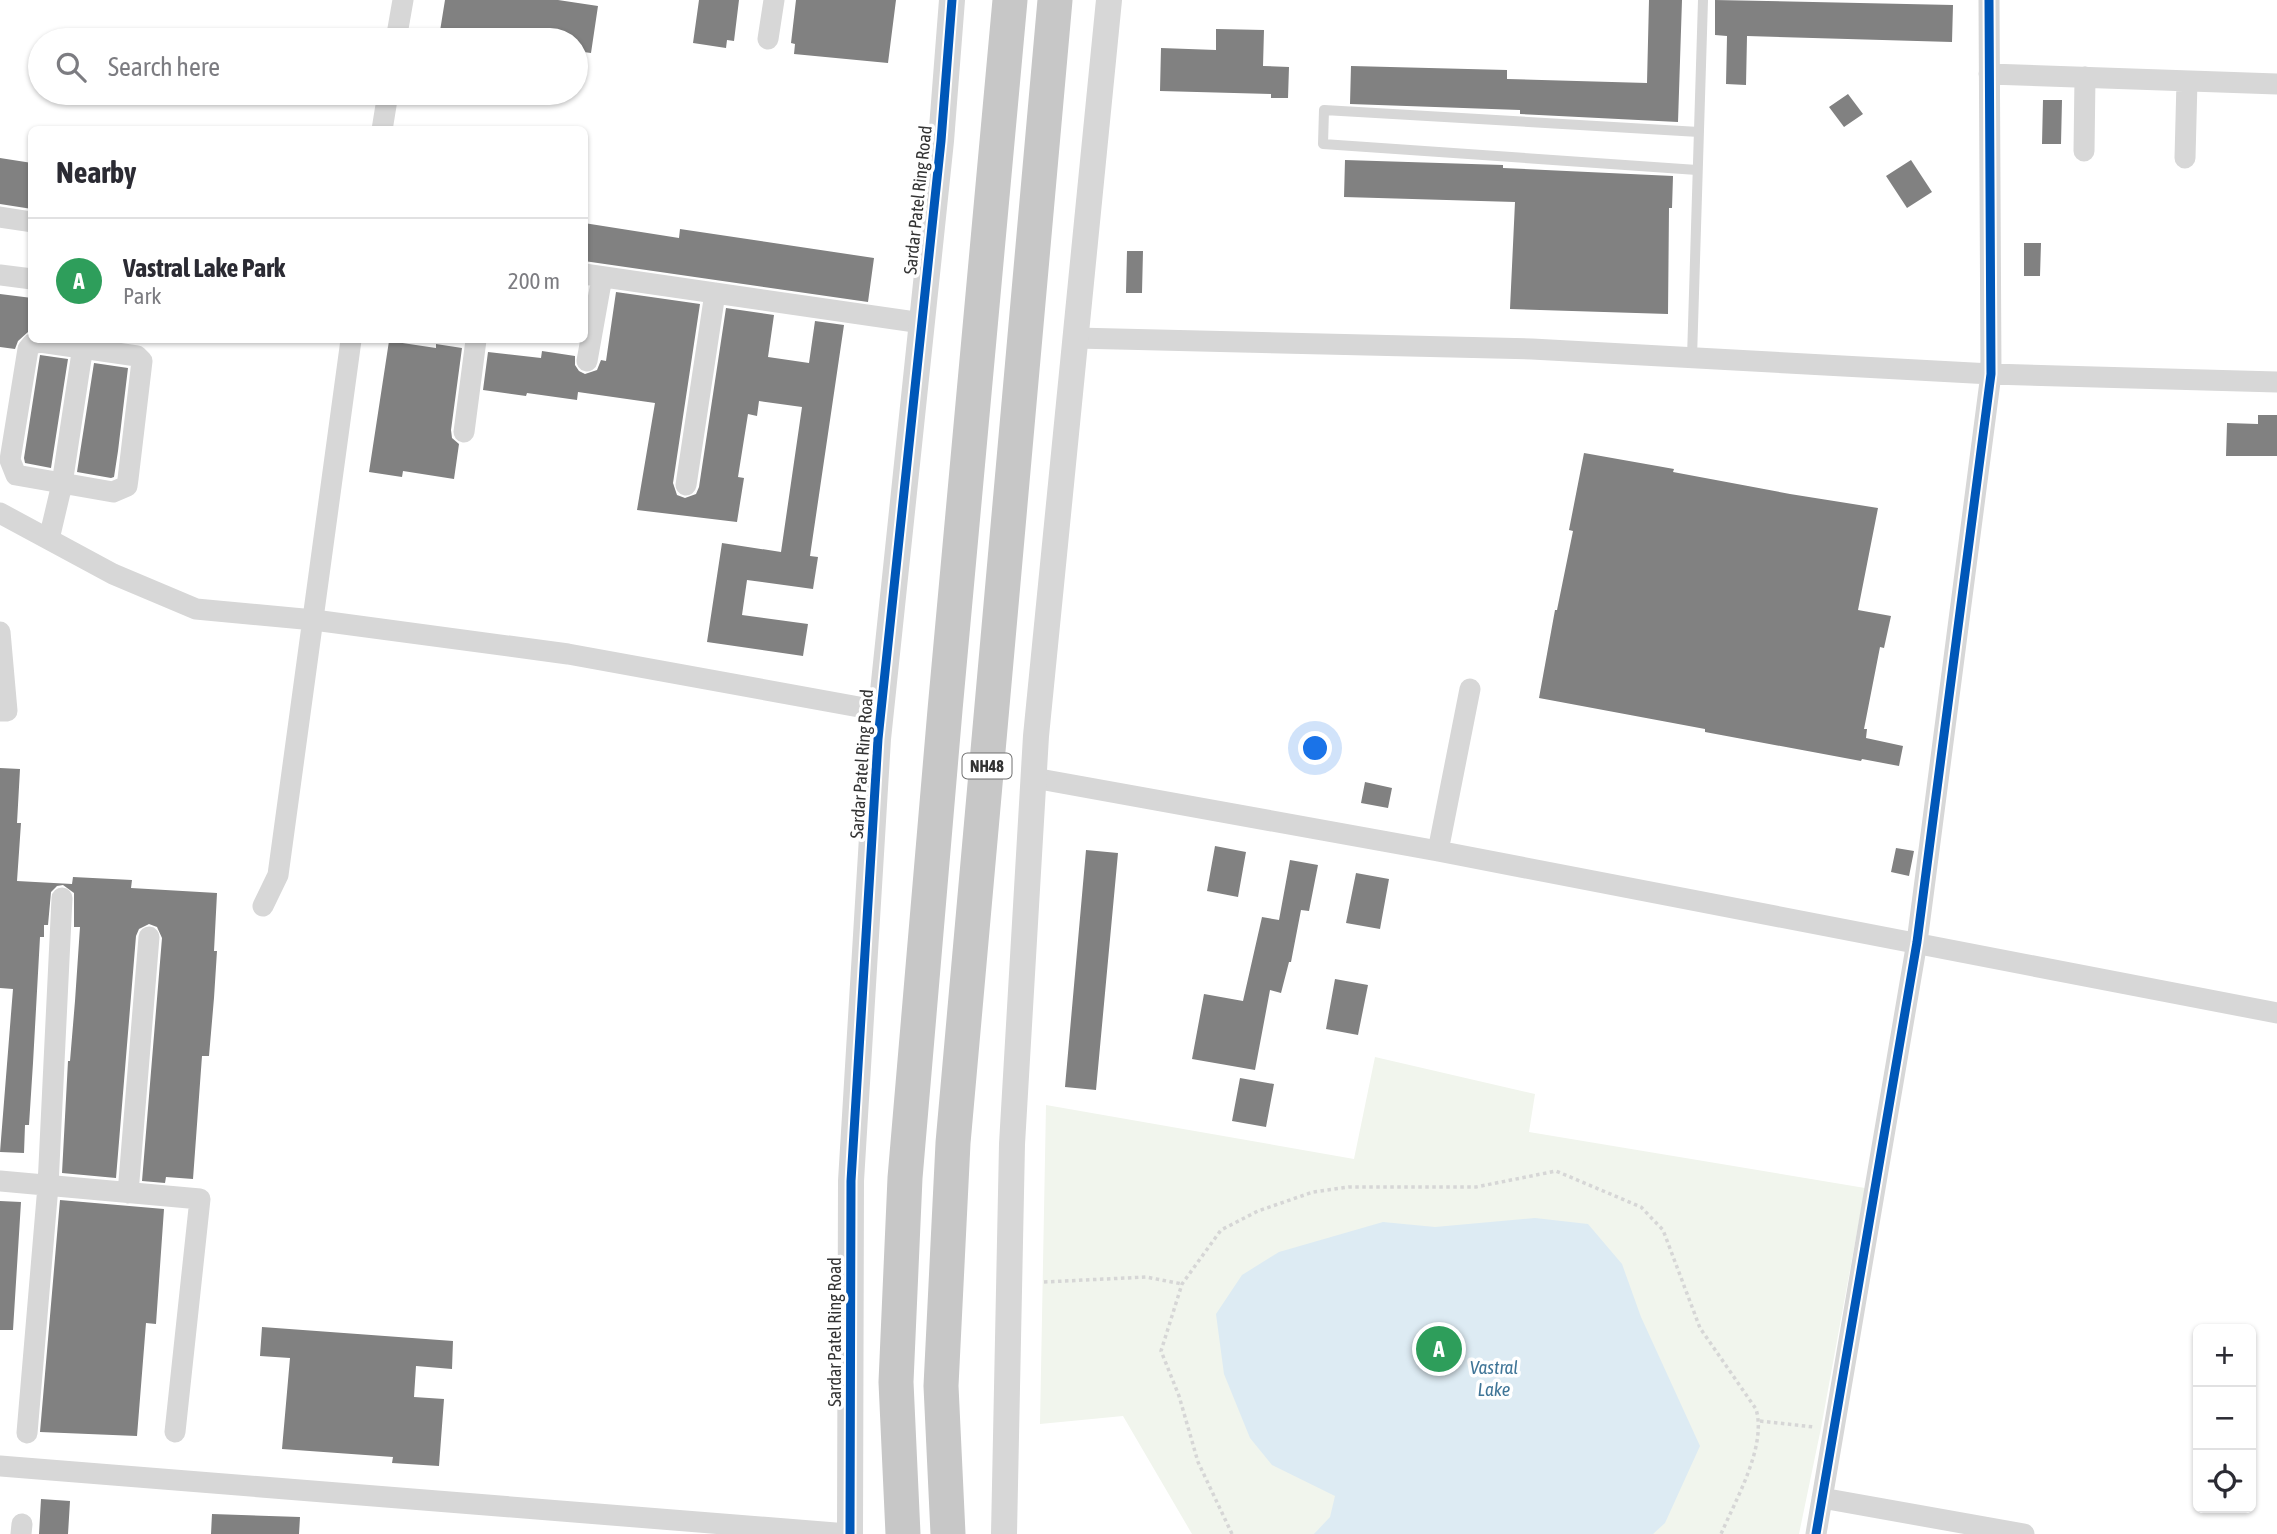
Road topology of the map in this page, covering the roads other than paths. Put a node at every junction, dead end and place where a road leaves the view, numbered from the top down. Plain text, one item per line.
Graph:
1 (402, 0) edge
2 (774, 0) edge
3 (952, 0) edge
4 (1010, 0) edge
5 (1055, 0) edge
6 (1109, 0) edge
7 (1703, 0) edge
8 (1989, 0) edge
9 (398, 28) edge
10 (768, 39) dead end
11 (1989, 74) junction
12 (2085, 77) junction
13 (2187, 81) junction
14 (2277, 84) edge
15 (385, 105) edge
16 (383, 126) edge
17 (1699, 132) junction
18 (2084, 151) dead end
19 (2185, 158) dead end
20 (1697, 170) junction
21 (0, 216) edge
22 (28, 221) edge
23 (0, 275) edge
24 (593, 275) edge
25 (28, 278) edge
26 (715, 293) junction
27 (922, 323) junction
28 (1076, 338) junction
29 (36, 343) edge
30 (51, 343) edge
31 (351, 343) edge
32 (476, 343) edge
33 (83, 346) junction
34 (1692, 358) junction
35 (587, 361) dead end
36 (1991, 374) junction
37 (2277, 382) edge
38 (464, 432) dead end
39 (62, 484) junction
40 (686, 485) dead end
41 (0, 513) edge
42 (49, 539) junction
43 (314, 620) junction
44 (0, 632) edge
45 (1470, 688) dead end
46 (0, 711) edge
47 (881, 711) junction
48 (1034, 778) junction
49 (1438, 851) junction
50 (62, 898) dead end
51 (263, 906) dead end
52 (149, 937) dead end
53 (1917, 942) junction
54 (2277, 1013) edge
55 (0, 1181) edge
56 (48, 1186) junction
57 (128, 1193) junction
58 (175, 1432) dead end
59 (27, 1433) dead end
60 (0, 1466) edge
61 (1822, 1498) junction
62 (849, 1534) edge
63 (903, 1534) edge
64 (948, 1534) edge
65 (1004, 1534) edge
66 (1816, 1534) edge
67 (2024, 1534) edge

1 - 9 street
2 - 10 street
3 - 27 street, Sardar Patel Ring Road
4 - 63 highway, NH48
5 - 64 highway, NH48
6 - 28 street
7 - 17 lane
8 - 11 street
11 - 12 street
11 - 36 street
12 - 13 street
12 - 18 street
13 - 14 street
13 - 19 street
15 - 16 street
17 - 20 lane
17 - 20 lane
20 - 34 lane
21 - 22 street
23 - 25 street
24 - 26 street
24 - 35 street
26 - 27 street
26 - 40 street
27 - 47 street, Sardar Patel Ring Road
28 - 34 street
28 - 48 street
29 - 39 street
30 - 33 street
31 - 43 street
32 - 38 street
33 - 39 street
33 - 39 street
34 - 36 street
36 - 37 street
36 - 53 street
39 - 42 street
41 - 42 street
42 - 43 street
43 - 47 street
43 - 51 street
44 - 46 street
45 - 49 street
47 - 62 street, Sardar Patel Ring Road
48 - 49 street
48 - 65 street
49 - 53 street
50 - 56 street
52 - 57 street
53 - 54 street
53 - 61 street
55 - 56 street
56 - 57 street
56 - 59 street
57 - 58 street
60 - 62 street
61 - 66 street
61 - 67 street

